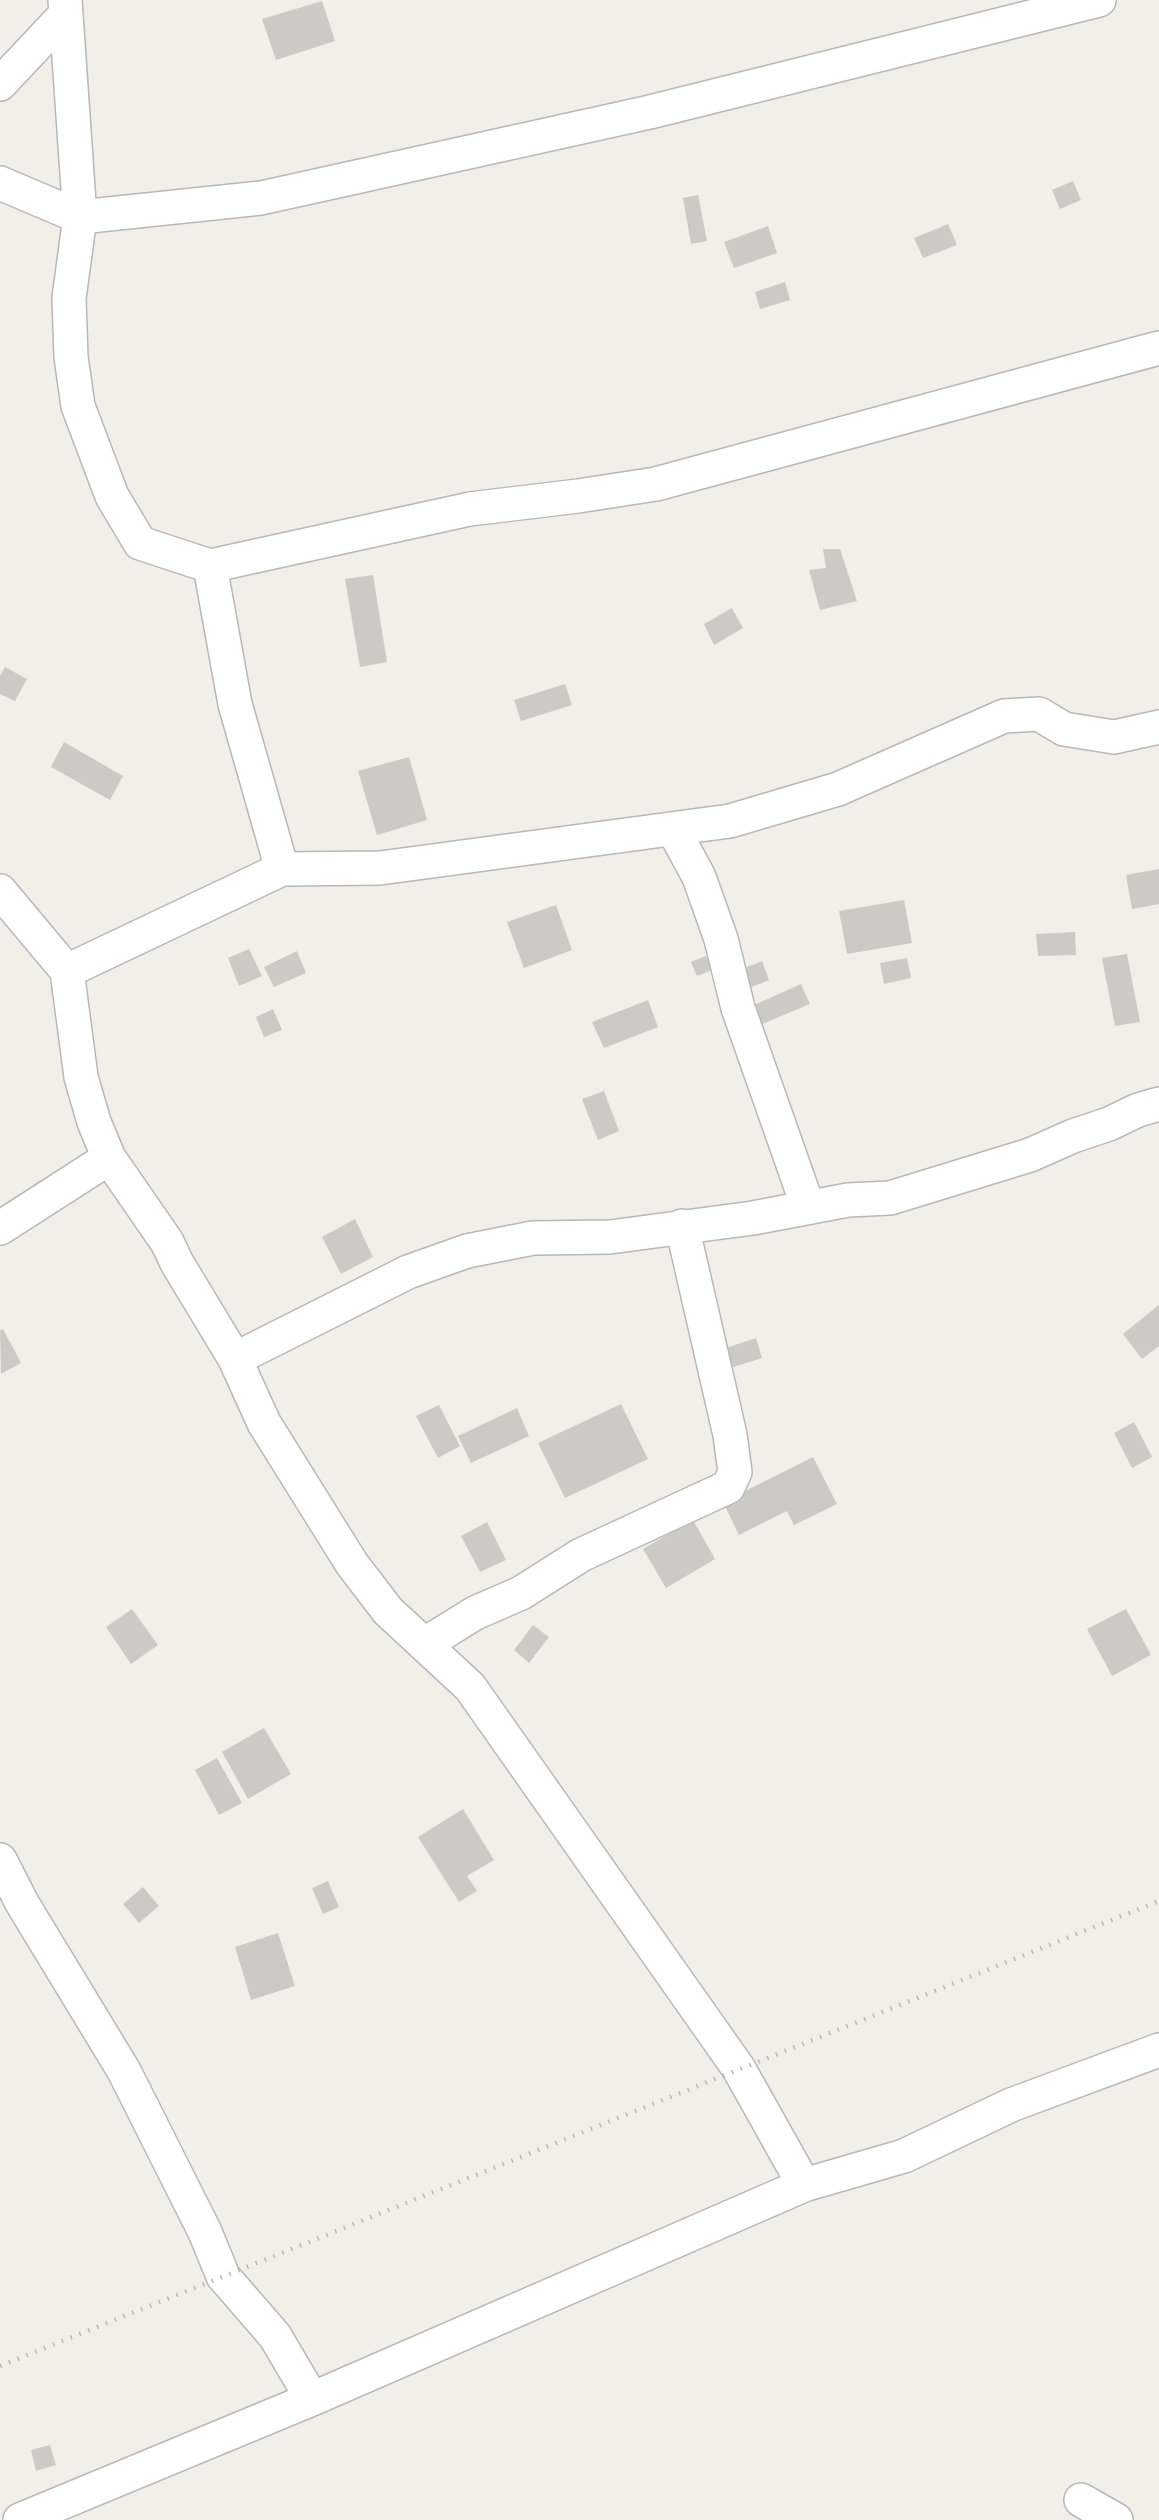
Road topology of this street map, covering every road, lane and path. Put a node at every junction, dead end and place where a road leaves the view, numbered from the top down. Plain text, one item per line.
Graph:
1 (1099, 0) edge
2 (65, 8) edge
3 (0, 84) edge
4 (0, 183) edge
5 (80, 218) junction
6 (1159, 348) edge
7 (210, 566) junction
8 (1159, 727) edge
9 (673, 829) junction
10 (282, 869) junction
11 (0, 891) edge
12 (67, 971) junction
13 (1159, 1104) edge
14 (109, 1158) junction
15 (808, 1208) junction
16 (682, 1226) junction
17 (0, 1228) edge
18 (236, 1359) junction
19 (425, 1644) junction
20 (0, 1860) edge
21 (1159, 2050) edge
22 (804, 2185) junction
23 (312, 2398) junction
24 (1081, 2500) dead end
25 (0, 2503) edge
26 (4, 2520) edge
27 (20, 2520) edge
28 (1116, 2520) edge

1 - 5 street
2 - 3 street
2 - 5 street
4 - 5 street
5 - 7 street
6 - 7 street
7 - 10 street
8 - 9 street
9 - 10 street
9 - 15 street
10 - 12 street
11 - 12 street
12 - 14 street
13 - 15 street
14 - 17 street
14 - 18 street
15 - 16 street
16 - 18 street
16 - 19 street
18 - 19 street
19 - 22 street
20 - 23 street
21 - 22 street
22 - 23 street
23 - 27 street
24 - 28 street
25 - 26 street

